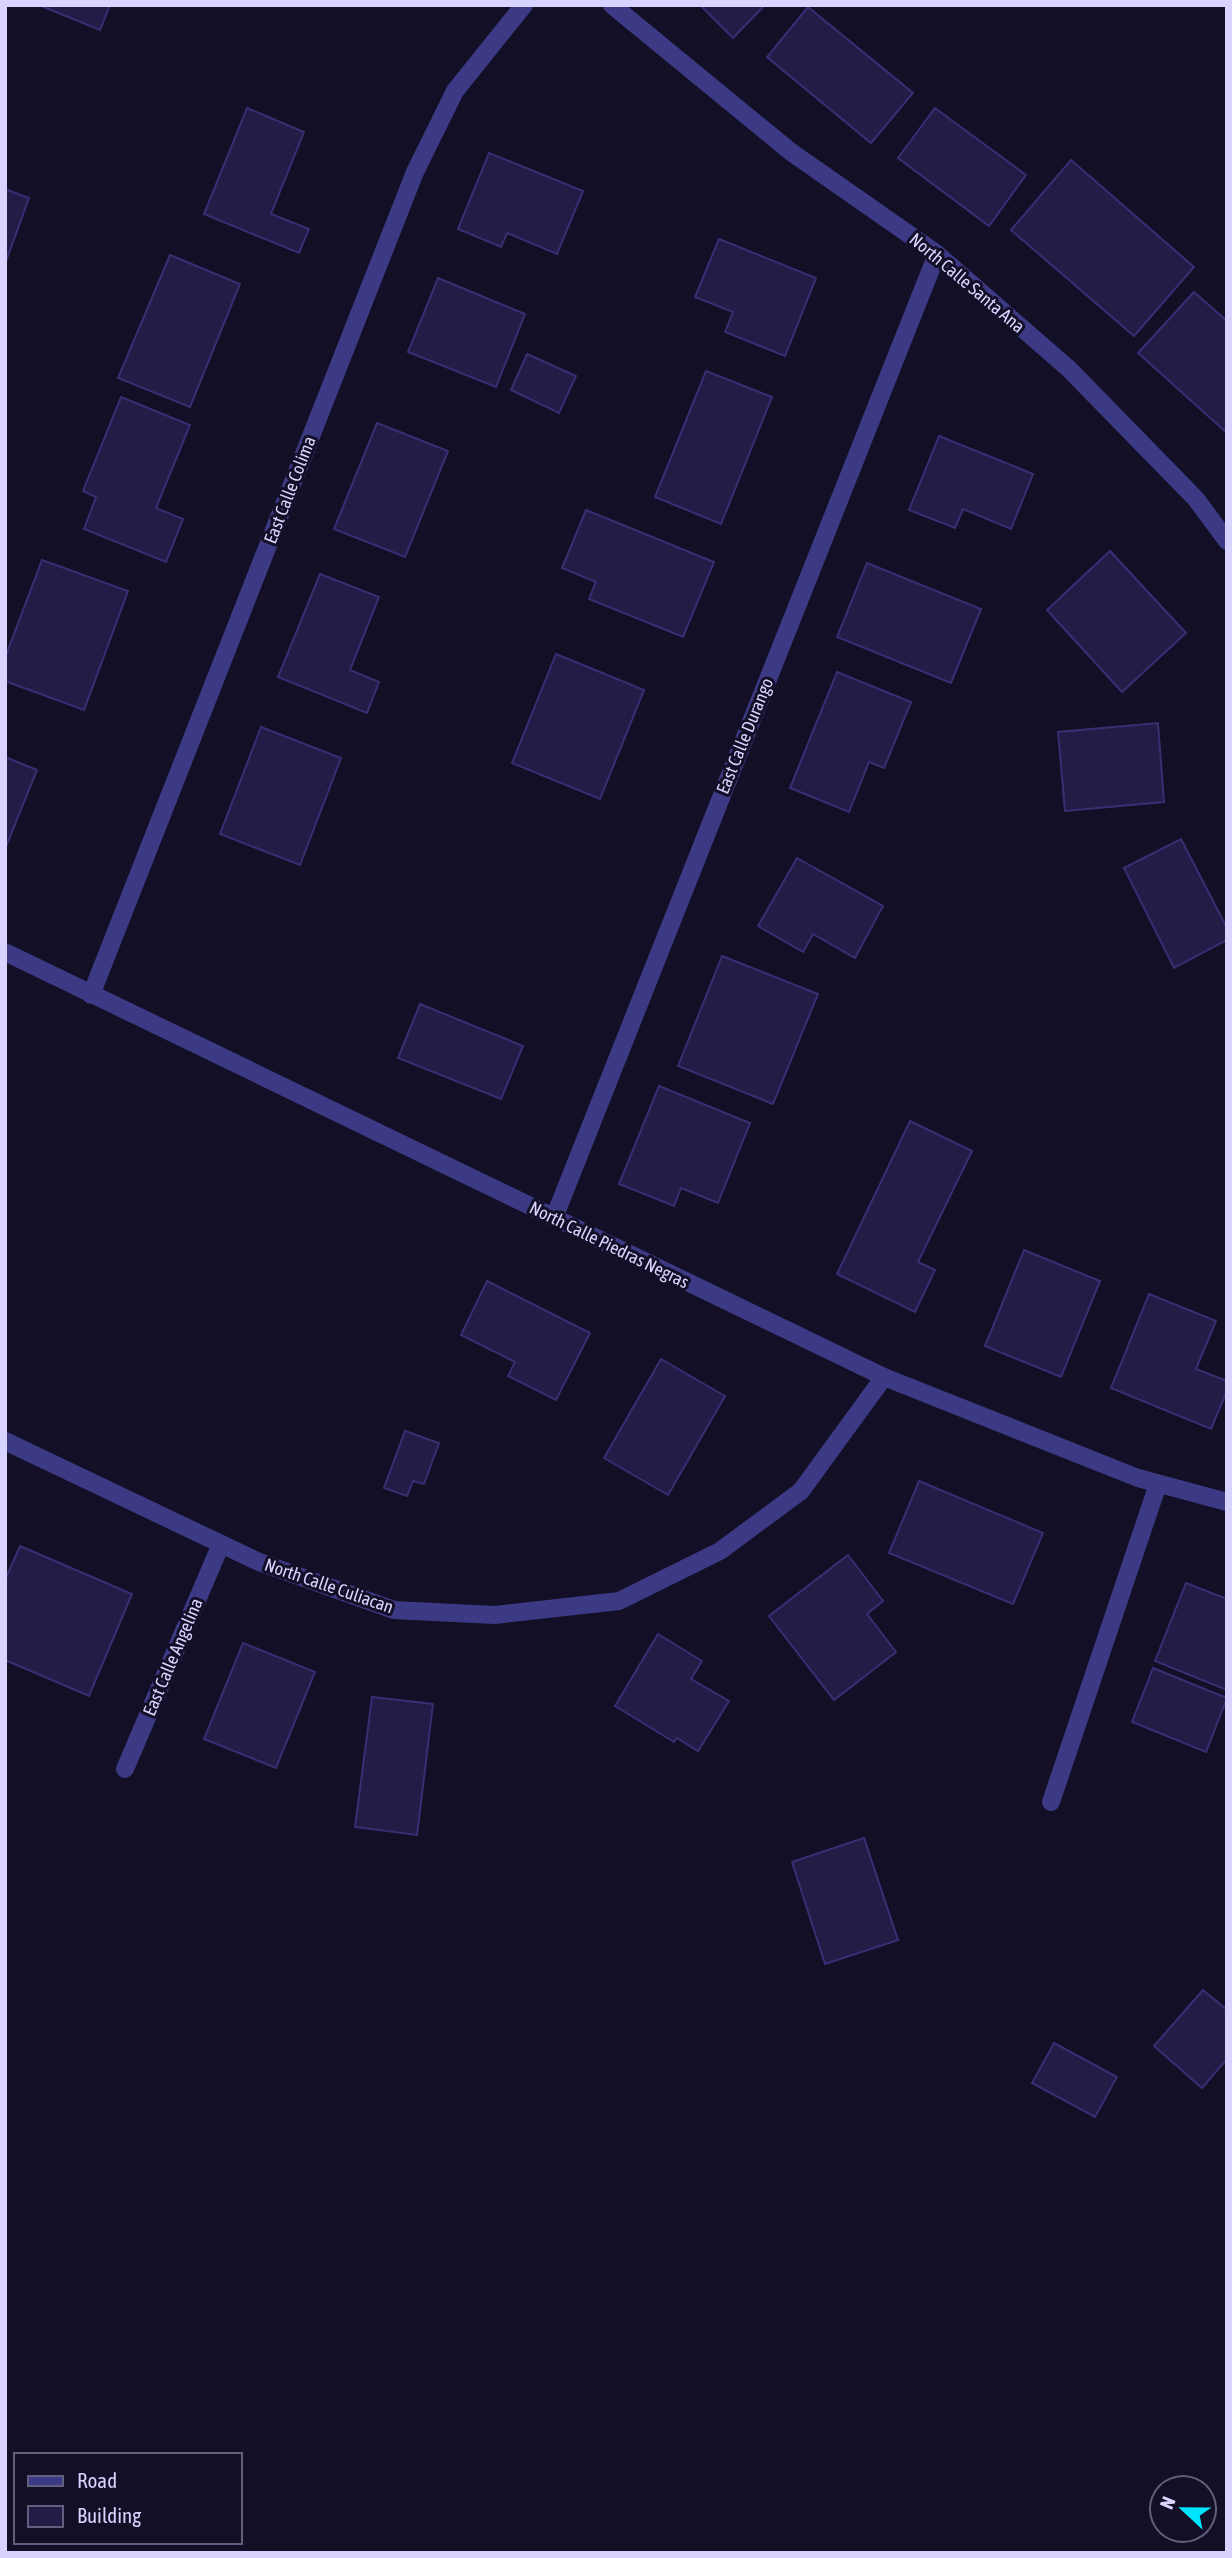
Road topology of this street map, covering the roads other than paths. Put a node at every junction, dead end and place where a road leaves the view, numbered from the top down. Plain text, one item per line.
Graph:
1 (524, 5) edge
2 (612, 5) edge
3 (937, 254) junction
4 (1227, 541) edge
5 (5, 952) edge
6 (91, 995) junction
7 (554, 1218) junction
8 (884, 1377) junction
9 (5, 1441) edge
10 (1158, 1483) junction
11 (1227, 1502) edge
12 (221, 1544) junction
13 (125, 1769) dead end
14 (1051, 1802) dead end

1 - 6 street, East Calle Colima
2 - 3 street, North Calle Santa Ana
3 - 4 street, North Calle Santa Ana
3 - 7 street, East Calle Durango
5 - 6 street, North Calle Piedras Negras
6 - 7 street, North Calle Piedras Negras
7 - 8 street, North Calle Piedras Negras
8 - 10 street, North Calle Piedras Negras
8 - 12 street, North Calle Culiacan
9 - 12 street, North Calle Culiacan
10 - 11 street, North Calle Piedras Negras
10 - 14 street
12 - 13 street, East Calle Angelina

